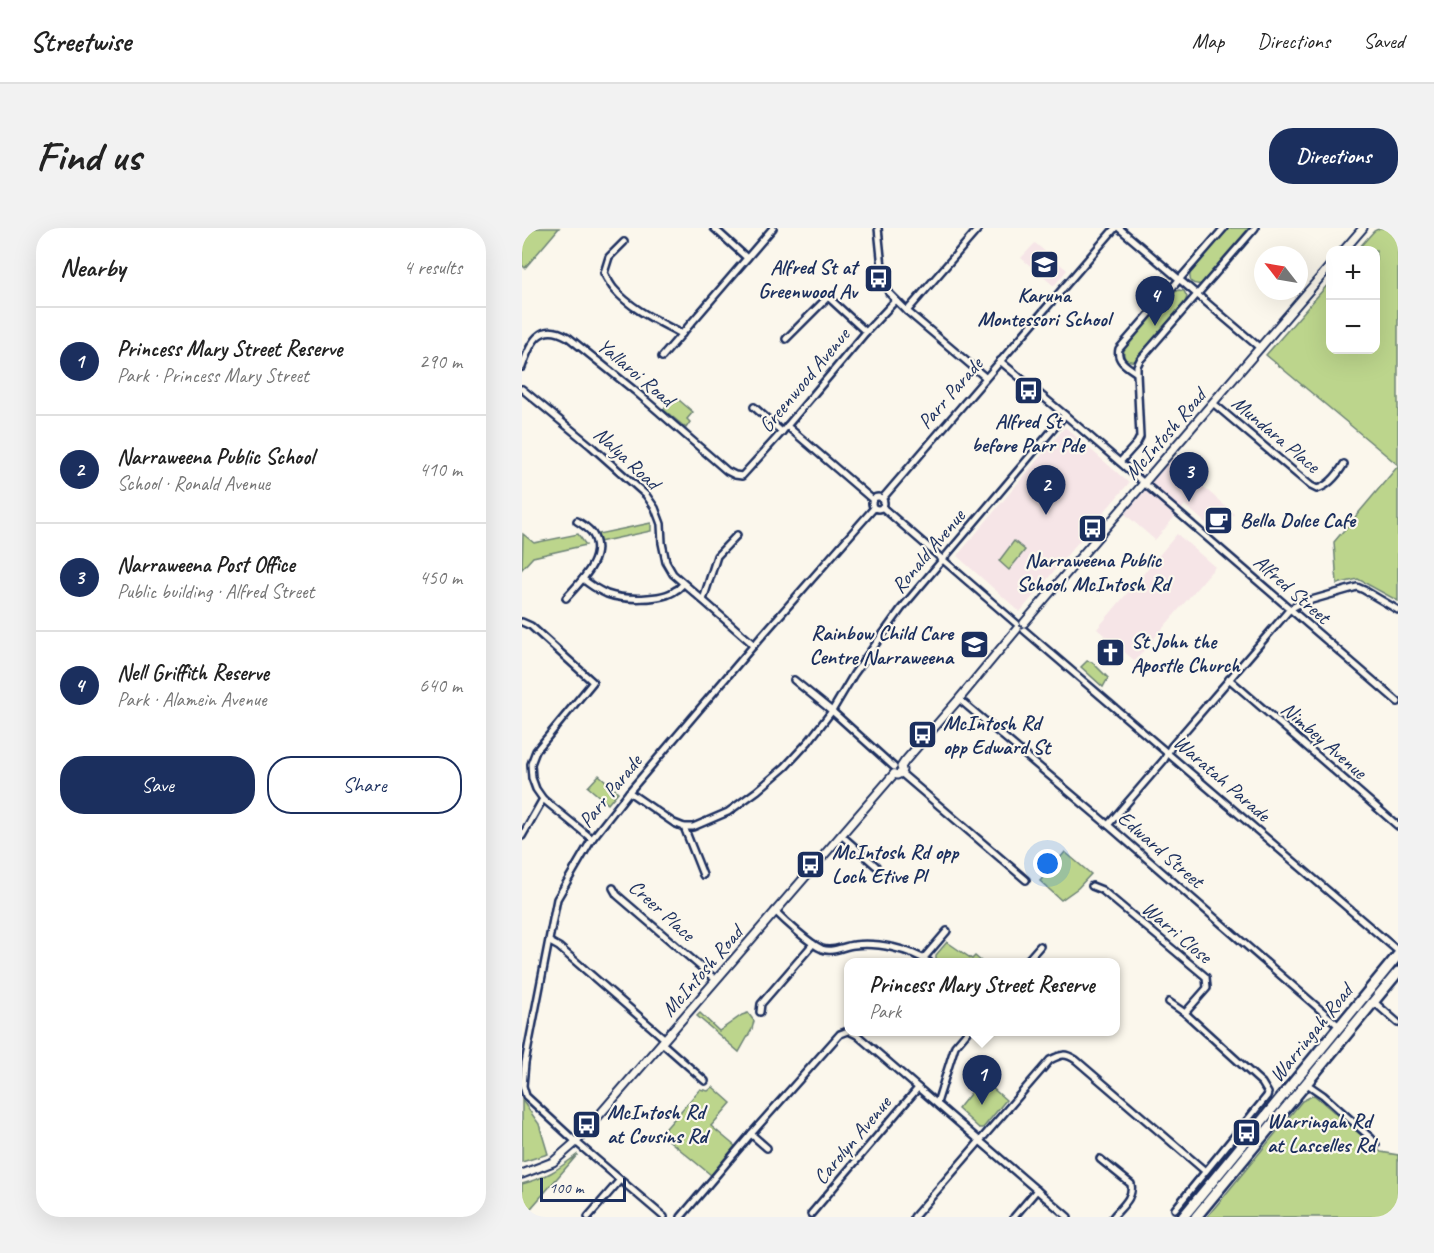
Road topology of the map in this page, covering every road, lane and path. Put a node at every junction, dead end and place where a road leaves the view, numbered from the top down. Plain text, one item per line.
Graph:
1 (714, 228) edge
2 (773, 228) edge
3 (878, 228) edge
4 (979, 228) edge
5 (1115, 228) edge
6 (1119, 228) edge
7 (1224, 228) edge
8 (1255, 228) edge
9 (1363, 228) edge
10 (624, 242) dead end
11 (1347, 246) edge
12 (747, 258) junction
13 (1326, 271) edge
14 (1179, 280) junction
15 (1197, 295) junction
16 (895, 301) junction
17 (907, 311) junction
18 (866, 332) junction
19 (682, 334) junction
20 (786, 339) dead end
21 (1260, 348) junction
22 (662, 357) dead end
23 (1000, 361) junction
24 (522, 367) edge
25 (1137, 373) junction
26 (985, 377) junction
27 (522, 389) edge
28 (1213, 403) junction
29 (754, 407) dead end
30 (1065, 415) junction
31 (786, 426) junction
32 (782, 432) junction
33 (1120, 462) junction
34 (1344, 464) dead end
35 (735, 475) joint
36 (1144, 483) junction
37 (882, 499) junction
38 (873, 500) junction
39 (882, 507) junction
40 (874, 508) junction
41 (577, 521) dead end
42 (737, 535) dead end
43 (942, 559) junction
44 (583, 579) junction
45 (683, 584) junction
46 (566, 598) dead end
47 (703, 600) junction
48 (1290, 609) junction
49 (1398, 610) edge
50 (522, 622) edge
51 (1020, 627) junction
52 (754, 645) junction
53 (794, 680) dead end
54 (1229, 680) junction
55 (959, 699) junction
56 (1398, 702) edge
57 (832, 711) junction
58 (1168, 753) junction
59 (898, 770) junction
60 (629, 792) junction
61 (543, 799) junction
62 (1108, 825) junction
63 (1398, 826) edge
64 (684, 827) junction
65 (841, 835) junction
66 (522, 836) edge
67 (591, 838) junction
68 (876, 866) dead end
69 (703, 875) dead end
70 (1026, 880) dead end
71 (1092, 886) dead end
72 (613, 888) dead end
73 (775, 911) junction
74 (947, 931) dead end
75 (550, 942) junction
76 (813, 944) junction
77 (1040, 946) dead end
78 (1398, 953) edge
79 (920, 958) edge
80 (924, 958) edge
81 (1030, 958) edge
82 (1398, 972) edge
83 (716, 980) junction
84 (1365, 995) junction
85 (1169, 1002) dead end
86 (1374, 1002) junction
87 (760, 1012) dead end
88 (1185, 1013) junction
89 (1398, 1023) edge
90 (1340, 1026) junction
91 (844, 1033) edge
92 (858, 1036) edge
93 (964, 1036) edge
94 (664, 1041) junction
95 (705, 1081) dead end
96 (1306, 1084) junction
97 (918, 1088) junction
98 (936, 1103) junction
99 (1250, 1116) junction
100 (1260, 1124) junction
101 (751, 1134) junction
102 (980, 1141) junction
103 (576, 1142) junction
104 (1376, 1145) dead end
105 (767, 1148) dead end
106 (1100, 1159) dead end
107 (1205, 1171) junction
108 (522, 1174) edge
109 (620, 1180) junction
110 (1037, 1190) junction
111 (1175, 1209) dead end
112 (811, 1214) dead end
113 (588, 1217) edge
114 (664, 1217) edge
115 (681, 1217) edge
116 (914, 1217) edge
117 (1014, 1217) edge
118 (1068, 1217) edge
119 (1113, 1217) edge
120 (1183, 1217) edge
121 (1196, 1217) edge

1 - 12 street
2 - 12 street
3 - 16 street
4 - 17 street
5 - 23 street, Parr Parade
6 - 14 street
7 - 14 street
8 - 15 street
9 - 11 street
10 - 19 street
12 - 19 street
13 - 21 street, McIntosh Road
14 - 15 street
14 - 25 street
15 - 21 street
15 - 25 street
16 - 17 street
16 - 18 street, Greenwood Avenue
17 - 26 street
18 - 20 street
18 - 31 street, Greenwood Avenue
19 - 22 street
21 - 28 street, McIntosh Road
23 - 26 street, Parr Parade
23 - 30 street, Alfred Street
24 - 35 street, Yallaroi Road
25 - 33 street
26 - 37 street, Parr Parade
27 - 45 street, Nalya Road
28 - 34 street, Mundara Place
28 - 36 street, McIntosh Road
29 - 32 street
30 - 33 street, Alfred Street
30 - 43 street, Ronald Avenue
31 - 32 street, Greenwood Avenue
31 - 38 street
32 - 35 street, Greenwood Avenue
33 - 36 street, Alfred Street
36 - 48 street, Alfred Street
36 - 51 street, McIntosh Road
37 - 38 street
37 - 39 street
38 - 40 street
39 - 40 street
39 - 43 street, Waratah Parade
40 - 52 street, Parr Parade
41 - 44 street
42 - 47 street
43 - 51 street, Waratah Parade
43 - 57 street, Ronald Avenue
44 - 45 street
44 - 46 street
45 - 47 street, Nalya Road
47 - 52 street, Nalya Road
48 - 49 street
48 - 54 street
48 - 56 street, Alfred Street
50 - 61 street
51 - 55 street, McIntosh Road
51 - 58 street, Waratah Parade
52 - 60 street, Parr Parade
53 - 57 street
54 - 58 street
54 - 63 street, Nimbey Avenue
55 - 59 street, McIntosh Road
55 - 62 street, Edward Street
57 - 59 street
57 - 64 street, Ronald Avenue
58 - 62 street
58 - 78 street, Waratah Parade
59 - 65 street, McIntosh Road
59 - 70 street
60 - 64 street
60 - 67 street, Parr Parade
61 - 66 street
61 - 67 street
62 - 90 street, Edward Street
64 - 69 street
65 - 68 street
65 - 73 street, McIntosh Road
67 - 75 street, Parr Parade
71 - 88 street, Warri Close
72 - 83 street, Creer Place
73 - 76 street
73 - 83 street, McIntosh Road
74 - 80 street
75 - 94 street
75 - 103 street, Parr Parade
76 - 79 street
76 - 87 street
77 - 81 street
78 - 84 highway, Warringah Road
82 - 86 highway, Warringah Road
83 - 94 street, McIntosh Road
84 - 86 highway
84 - 90 highway, Warringah Road
85 - 88 street
86 - 89 street
86 - 96 highway, Warringah Road
88 - 99 street, Warringah Road
90 - 100 highway, Warringah Road
91 - 101 street
92 - 97 street
93 - 98 street
94 - 95 street
94 - 103 street, McIntosh Road
96 - 104 street
96 - 121 highway, Warringah Road
97 - 98 street
97 - 112 street, Carolyn Avenue
98 - 102 street
99 - 100 street
99 - 107 street, Warringah Road
100 - 120 highway, Warringah Road
101 - 105 street
101 - 115 street
102 - 107 street
102 - 110 street
102 - 116 street
103 - 108 street, McIntosh Road
103 - 109 street, Parr Parade
106 - 119 street
107 - 111 street, Warringah Road
109 - 113 street
109 - 114 street, Parr Parade
110 - 117 street
110 - 118 street

